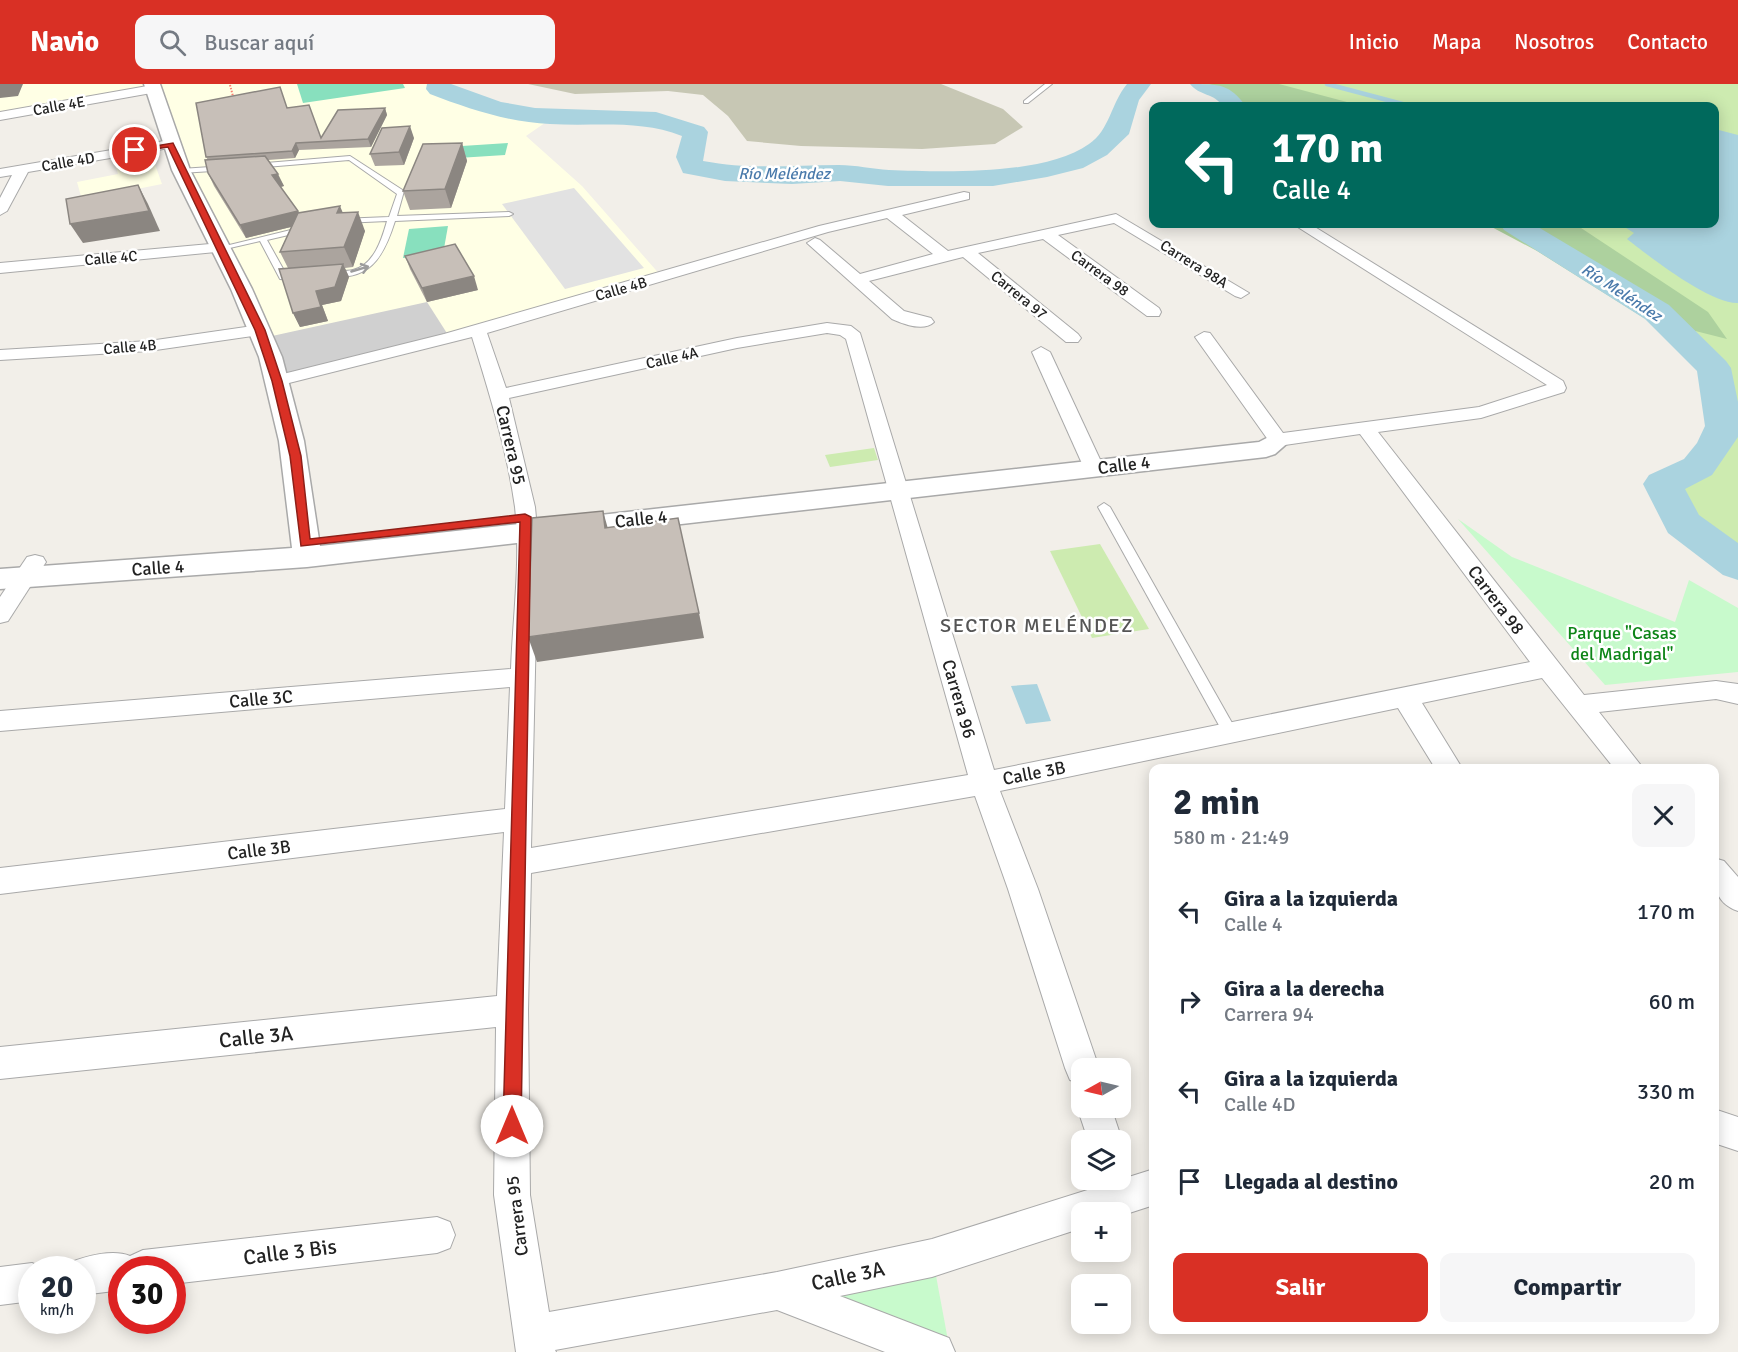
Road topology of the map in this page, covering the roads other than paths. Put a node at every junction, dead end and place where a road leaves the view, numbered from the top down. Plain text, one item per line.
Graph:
1 (1049, 84) edge
2 (153, 86) edge
3 (1026, 102) dead end
4 (0, 116) edge
5 (170, 144) junction
6 (231, 167) edge
7 (240, 167) edge
8 (21, 170) junction
9 (182, 171) junction
10 (0, 173) edge
11 (964, 195) dead end
12 (0, 211) edge
13 (509, 214) dead end
14 (891, 214) junction
15 (390, 217) junction
16 (331, 222) edge
17 (319, 225) edge
18 (1306, 228) edge
19 (1046, 234) junction
20 (263, 239) junction
21 (815, 243) dead end
22 (221, 248) junction
23 (967, 252) junction
24 (945, 256) junction
25 (0, 268) edge
26 (316, 275) edge
27 (305, 276) edge
28 (858, 279) junction
29 (1241, 293) dead end
30 (1153, 312) dead end
31 (925, 322) dead end
32 (260, 330) junction
33 (478, 330) junction
34 (845, 330) joint
35 (1204, 337) dead end
36 (1072, 338) dead end
37 (1041, 352) dead end
38 (0, 356) edge
39 (277, 381) junction
40 (499, 395) junction
41 (1366, 429) junction
42 (1278, 440) junction
43 (1091, 461) junction
44 (896, 484) junction
45 (1104, 507) dead end
46 (526, 524) junction
47 (306, 550) junction
48 (15, 571) edge
49 (0, 615) edge
50 (1548, 668) junction
51 (523, 677) junction
52 (1738, 694) edge
53 (1404, 696) junction
54 (1577, 705) junction
55 (0, 721) edge
56 (1231, 734) junction
57 (1446, 764) edge
58 (1627, 764) edge
59 (984, 783) junction
60 (518, 819) junction
61 (517, 863) junction
62 (1719, 876) edge
63 (0, 881) edge
64 (1738, 898) edge
65 (512, 1010) junction
66 (1079, 1058) edge
67 (0, 1063) edge
68 (1719, 1128) edge
69 (1738, 1134) edge
70 (1132, 1188) edge
71 (437, 1235) dead end
72 (186, 1264) edge
73 (18, 1284) edge
74 (0, 1286) edge
75 (777, 1291) junction
76 (530, 1346) edge
77 (935, 1352) edge

1 - 3 lane
2 - 4 street, Calle 4E
2 - 5 street
5 - 8 street, Calle 4D
5 - 9 street
6 - 9 lane
7 - 15 lane
8 - 10 street, Calle 4D
8 - 12 street
9 - 22 street
11 - 14 street, Calle 4B
13 - 15 lane
14 - 24 street
14 - 33 street, Calle 4B
15 - 16 lane
26 -> 15 lane
17 - 20 lane
18 - 41 street, Calle 4
19 - 23 street
19 - 29 street, Carrera 98A
19 - 30 street, Carrera 98
20 - 22 lane
20 - 27 lane
21 - 28 street
22 - 25 street, Calle 4C
22 - 32 street
23 - 24 street
23 - 36 street, Carrera 97
24 - 28 street
28 - 31 street
32 - 38 street, Calle 4B
32 - 39 street
33 - 39 street, Calle 4B
33 - 40 street, Carrera 95
34 - 40 street, Calle 4A
34 - 44 street, Carrera 96
35 - 42 street
37 - 43 street
39 - 47 street
40 - 46 street, Carrera 95
41 - 42 street, Calle 4
41 - 50 street, Carrera 98
42 - 43 street, Calle 4
43 - 44 street, Calle 4
44 - 46 street, Calle 4
44 - 59 street, Carrera 96
45 - 56 lane
46 - 47 street, Calle 4
46 - 51 street, Carrera 95
47 - 48 street, Calle 4
48 - 49 street
50 - 53 street, Calle 3B
50 - 54 street, Carrera 98
51 - 55 street, Calle 3C
51 - 60 street, Carrera 95
52 - 54 street
53 - 56 street, Calle 3B
53 - 57 street
54 - 58 street, Carrera 98
56 - 59 street, Calle 3B
59 - 61 street, Calle 3B
59 - 66 street, Carrera 96
60 - 61 street, Carrera 95
60 - 63 street, Calle 3B
61 - 65 street, Carrera 95
62 - 64 street
65 - 67 street, Calle 3A
65 - 76 street, Carrera 95
68 - 69 street
70 - 75 street, Calle 3A
71 - 72 street, Calle 3 Bis
73 - 74 street
75 - 76 street, Calle 3A
75 - 77 street

